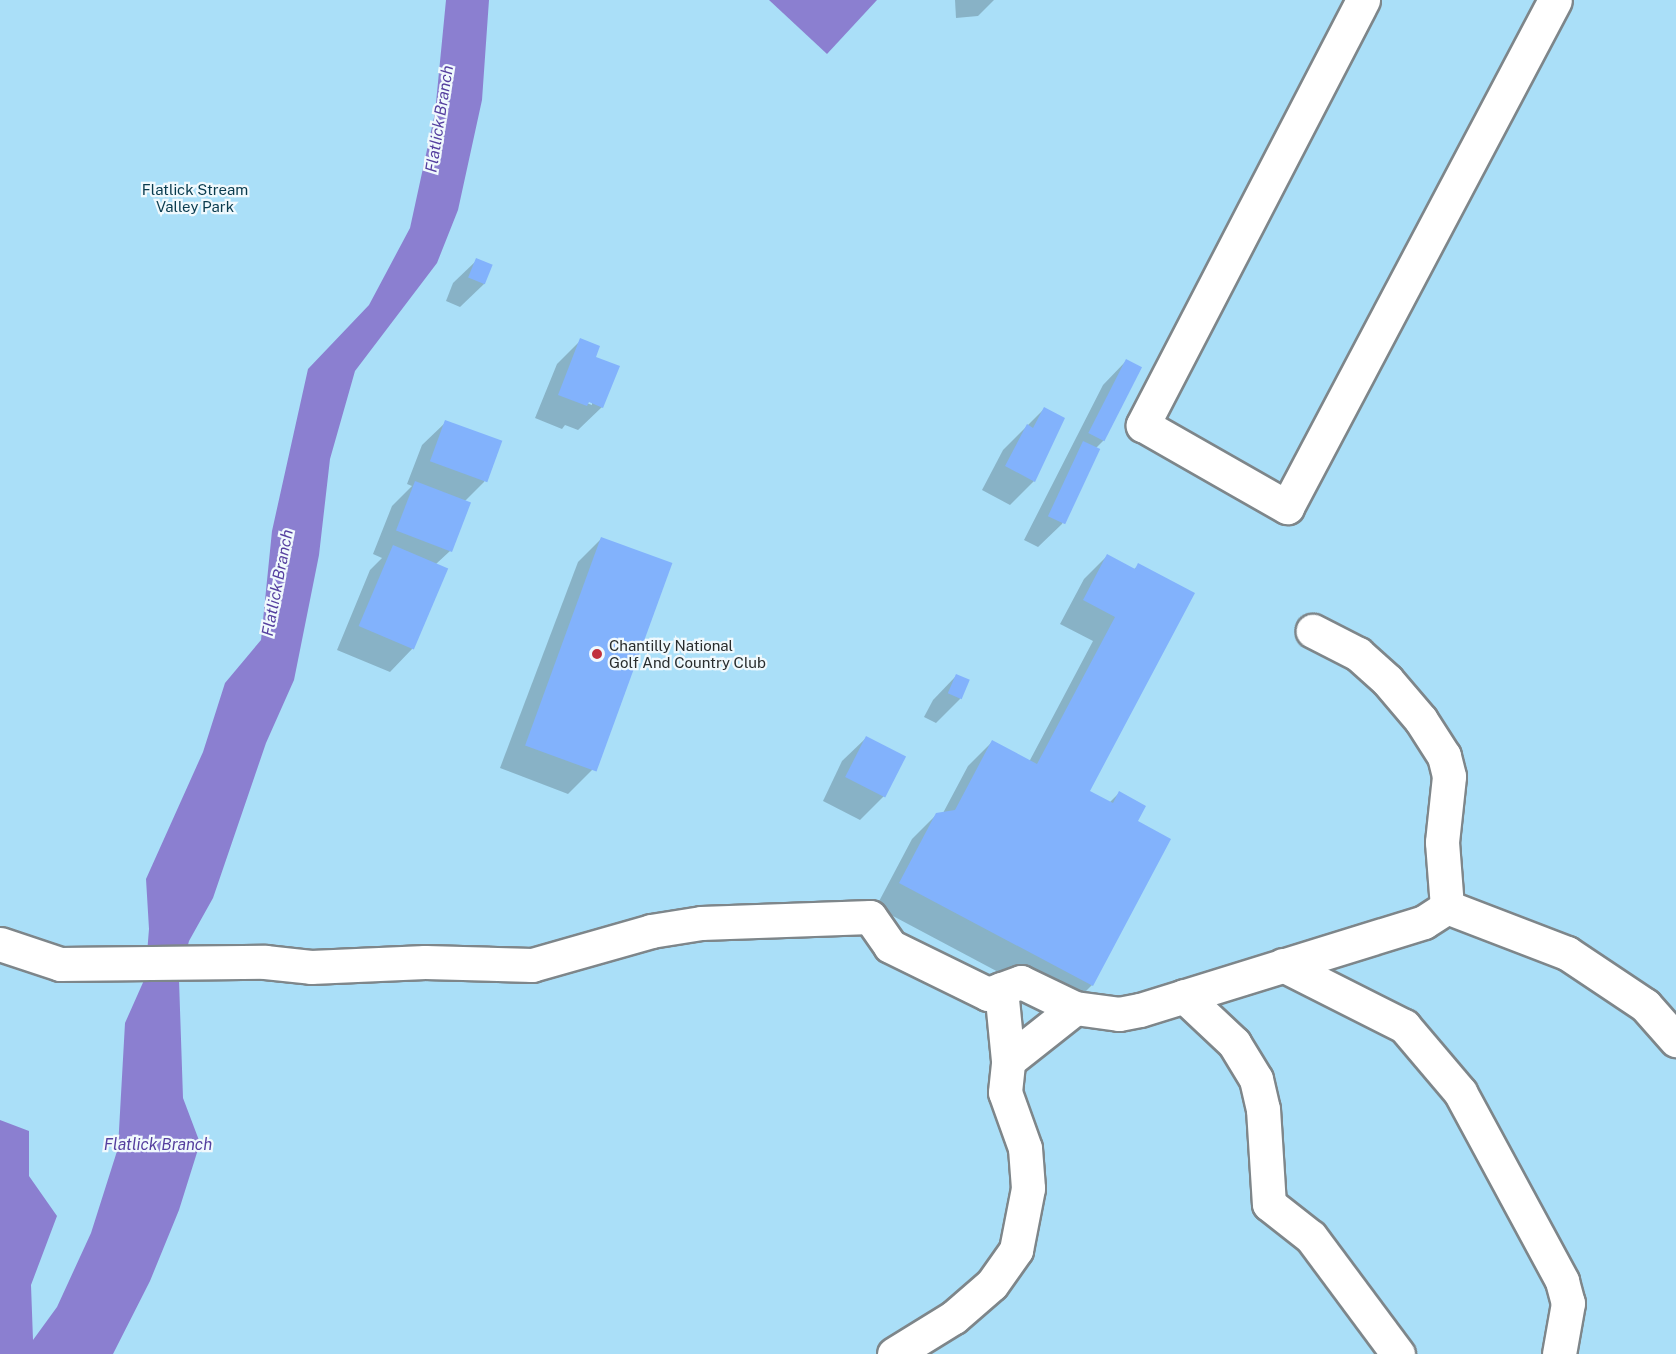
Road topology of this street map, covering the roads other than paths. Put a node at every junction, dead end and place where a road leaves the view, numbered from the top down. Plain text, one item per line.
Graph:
1 (1364, 0) edge
2 (1555, 0) edge
3 (1313, 631) dead end
4 (1447, 907) junction
5 (0, 944) edge
6 (1283, 965) junction
7 (1001, 989) junction
8 (1184, 996) junction
9 (1075, 1008) junction
10 (1676, 1040) edge
11 (1008, 1061) junction
12 (894, 1354) edge
13 (1398, 1354) edge
14 (1559, 1354) edge

1 - 2 lane
3 - 4 lane
4 - 6 lane
4 - 10 lane
5 - 7 lane
6 - 8 lane
6 - 14 lane
7 - 9 lane
7 - 11 lane
8 - 9 lane
8 - 13 lane
9 - 11 lane
11 - 12 lane

